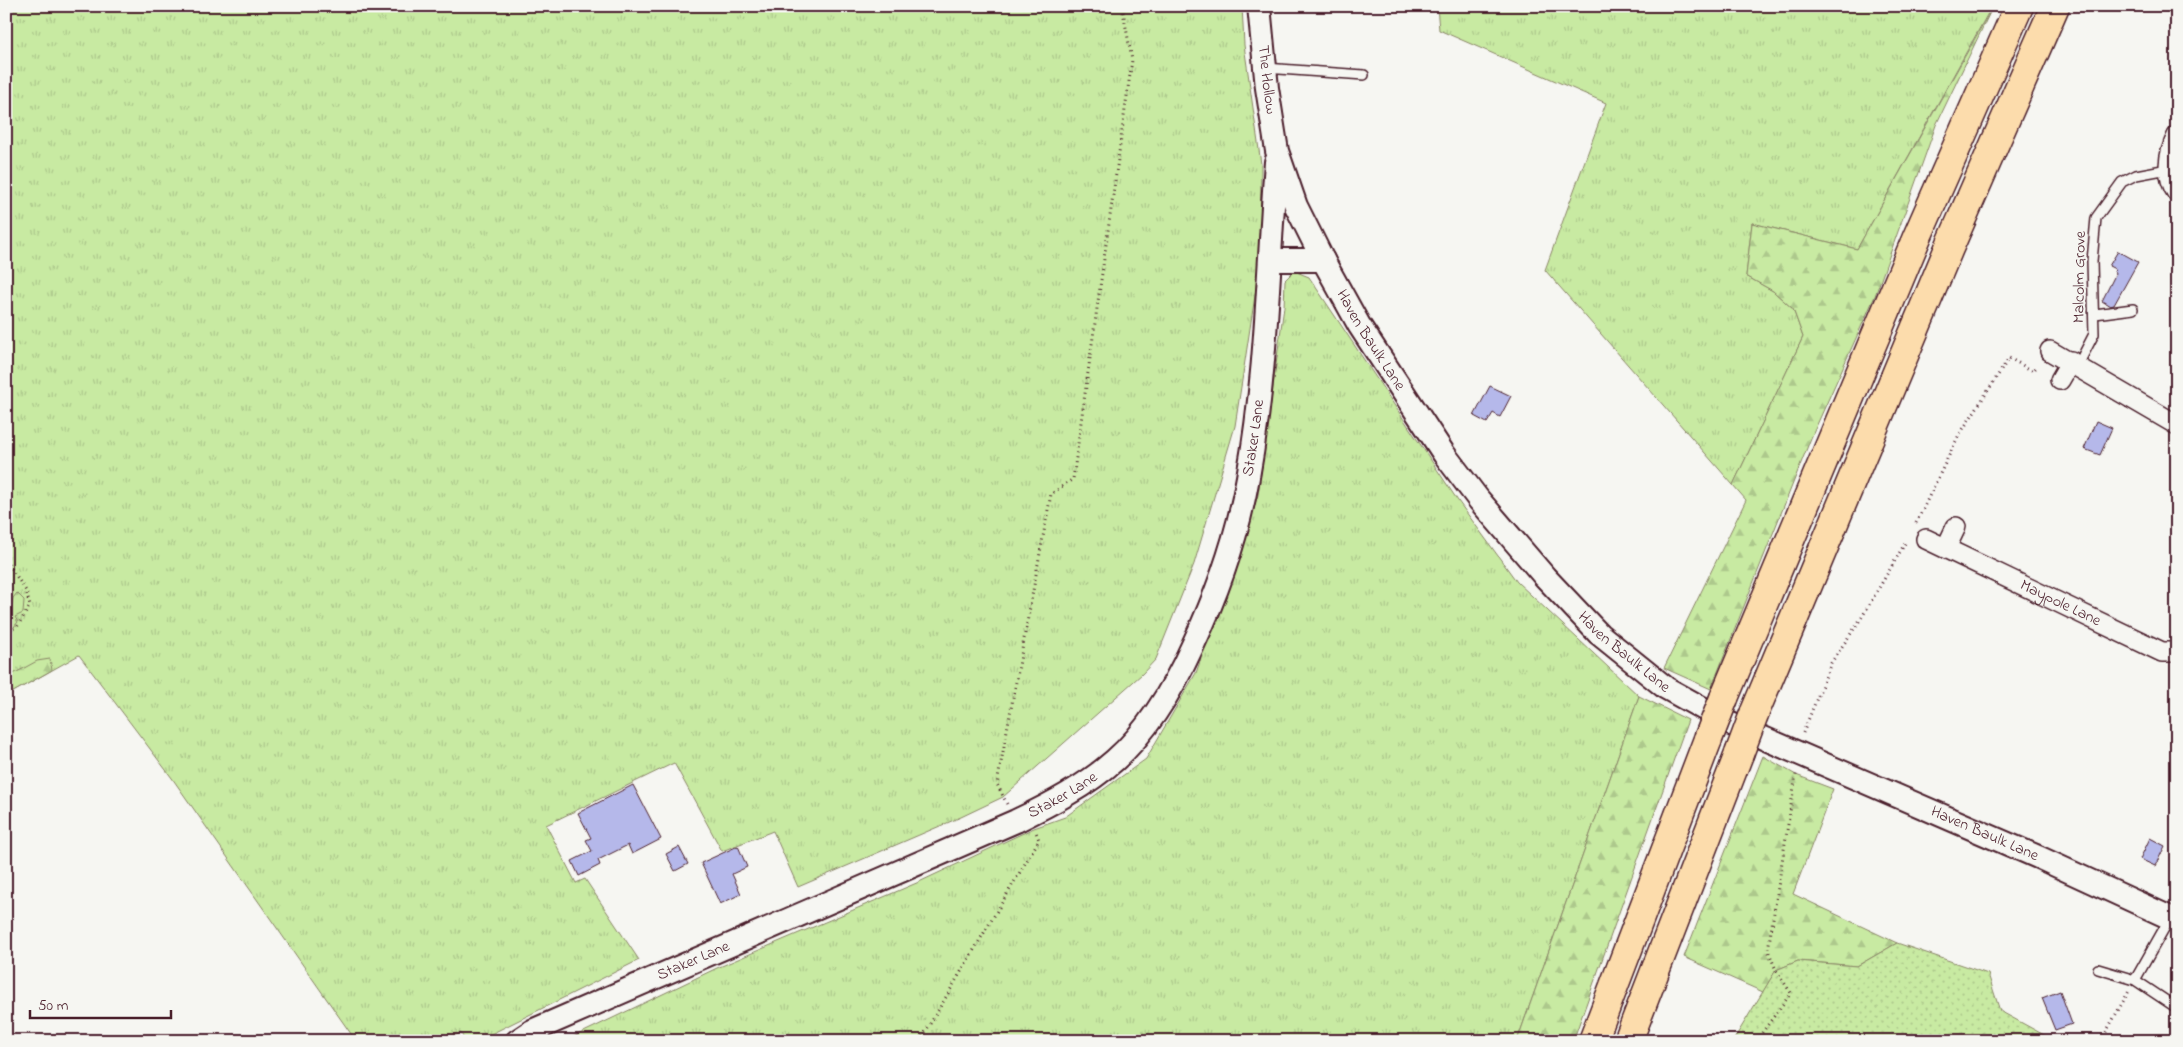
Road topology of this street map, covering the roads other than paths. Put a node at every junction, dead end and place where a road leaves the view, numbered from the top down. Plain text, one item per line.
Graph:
1 (1260, 6) edge
2 (2019, 6) edge
3 (2055, 6) edge
4 (1265, 68) junction
5 (1364, 75) dead end
6 (2177, 136) edge
7 (1277, 151) junction
8 (2168, 169) junction
9 (2177, 193) edge
10 (1270, 260) junction
11 (1322, 260) junction
12 (2133, 309) dead end
13 (2095, 314) junction
14 (2050, 351) dead end
15 (2074, 363) junction
16 (2060, 380) dead end
17 (2177, 425) edge
18 (1956, 527) dead end
19 (1926, 539) dead end
20 (1946, 548) junction
21 (2177, 652) edge
22 (2174, 919) edge
23 (2098, 969) dead end
24 (2135, 980) junction
25 (2177, 1008) edge
26 (517, 1041) edge
27 (1593, 1041) edge
28 (1628, 1041) edge

1 - 4 street, The Hollow
2 - 27 highway, bridge
3 - 28 highway, bridge
4 - 5 lane
4 - 7 street, The Hollow
6 - 8 street
7 - 10 street, Staker Lane
7 - 11 street, Haven Baulk Lane
8 - 9 street
8 - 13 lane, Malcolm Grove
10 - 11 street
10 - 26 street, Staker Lane
11 - 22 street, Haven Baulk Lane
12 - 13 lane
13 - 15 lane, Malcolm Grove
14 - 15 street
15 - 16 street
15 - 17 street
18 - 20 street
19 - 20 street, Maypole Lane
20 - 21 street, Maypole Lane
22 - 24 lane
23 - 24 lane
24 - 25 lane

